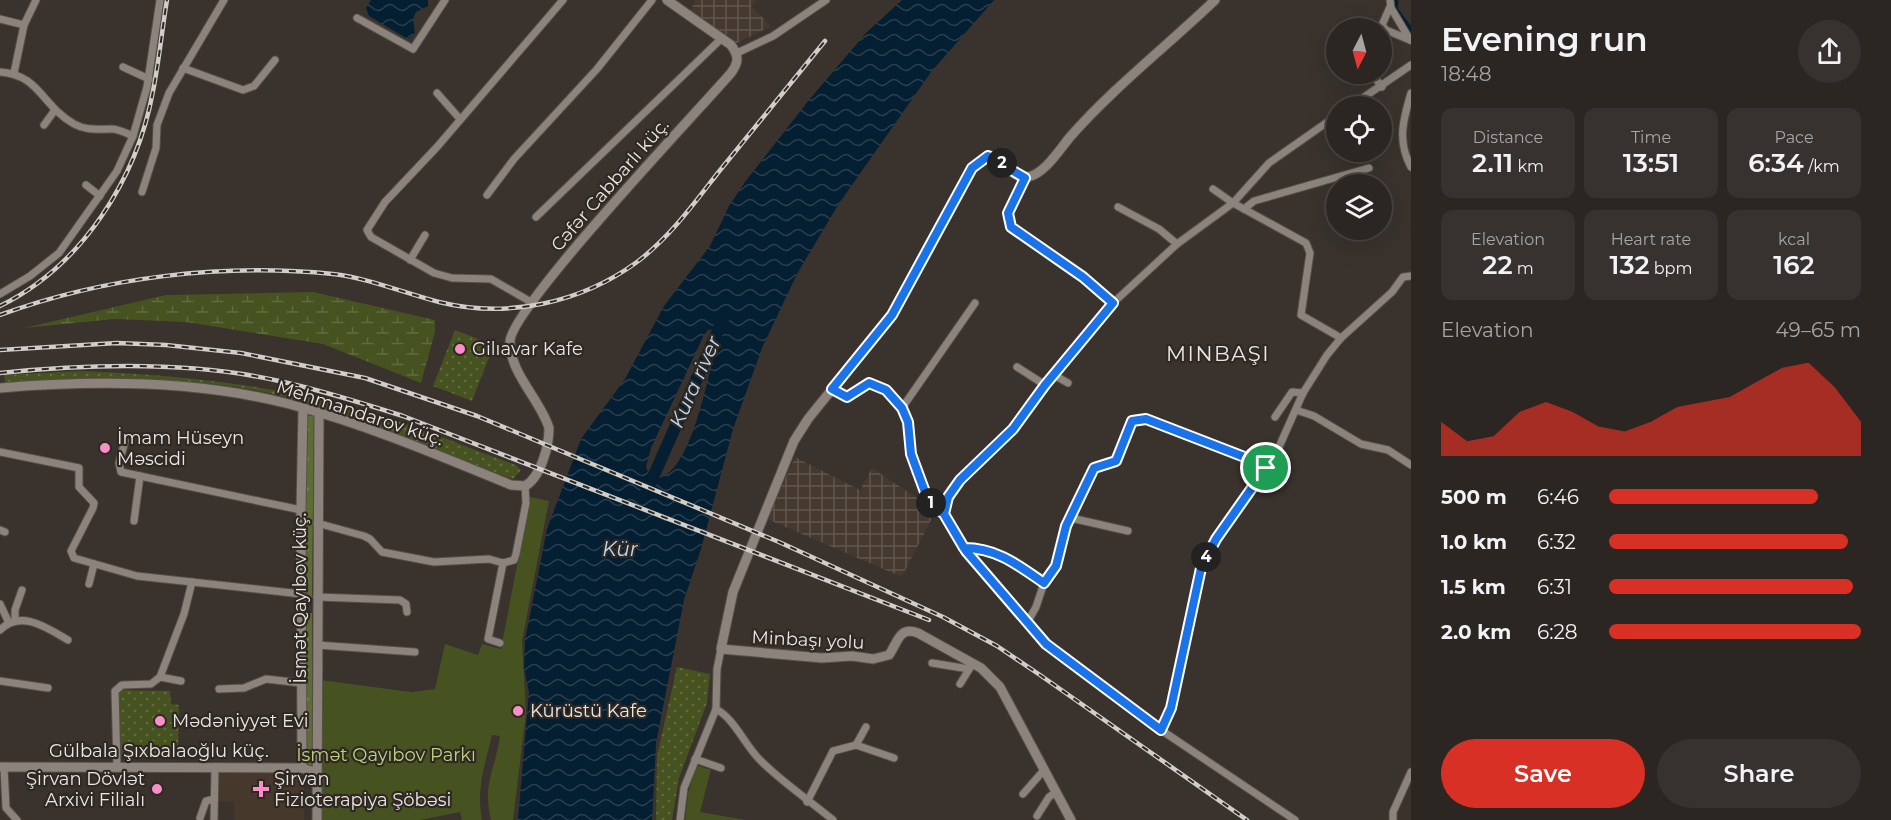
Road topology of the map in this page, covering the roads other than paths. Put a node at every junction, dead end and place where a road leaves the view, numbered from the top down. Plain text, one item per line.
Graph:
1 (36, 0) edge
2 (160, 0) edge
3 (224, 0) edge
4 (445, 0) edge
5 (563, 0) edge
6 (652, 0) edge
7 (667, 0) edge
8 (826, 0) edge
9 (1215, 0) edge
10 (1390, 4) edge
11 (357, 18) dead end
12 (0, 19) edge
13 (24, 25) junction
14 (722, 38) junction
15 (1411, 41) edge
16 (737, 53) junction
17 (275, 60) dead end
18 (1411, 65) edge
19 (123, 67) dead end
20 (183, 68) junction
21 (0, 72) edge
22 (14, 73) junction
23 (149, 79) junction
24 (1380, 84) edge
25 (1382, 87) junction
26 (437, 93) dead end
27 (1411, 93) edge
28 (1368, 96) edge
29 (55, 110) junction
30 (460, 119) junction
31 (1326, 123) edge
32 (45, 125) dead end
33 (133, 136) junction
34 (1411, 167) edge
35 (1369, 168) dead end
36 (1025, 178) junction
37 (86, 185) dead end
38 (1213, 189) dead end
39 (142, 192) dead end
40 (487, 195) dead end
41 (100, 196) junction
42 (1233, 203) junction
43 (1118, 207) dead end
44 (1244, 209) junction
45 (536, 217) dead end
46 (425, 235) dead end
47 (1177, 244) junction
48 (410, 260) junction
49 (1411, 276) edge
50 (0, 294) edge
51 (531, 302) junction
52 (975, 303) dead end
53 (1113, 303) junction
54 (1341, 339) junction
55 (1017, 367) dead end
56 (1054, 375) junction
57 (1068, 383) dead end
58 (1045, 385) junction
59 (0, 388) edge
60 (832, 389) junction
61 (1303, 393) junction
62 (303, 408) junction
63 (902, 408) junction
64 (1296, 410) junction
65 (319, 413) junction
66 (1275, 417) dead end
67 (125, 441) dead end
68 (0, 452) edge
69 (1411, 465) edge
70 (1266, 468) junction
71 (140, 476) junction
72 (525, 486) junction
73 (301, 510) junction
74 (944, 514) junction
75 (1071, 518) junction
76 (134, 521) dead end
77 (317, 523) junction
78 (1128, 531) dead end
79 (964, 548) junction
80 (503, 563) junction
81 (94, 564) junction
82 (192, 582) junction
83 (1044, 583) junction
84 (89, 584) dead end
85 (21, 590) dead end
86 (301, 599) junction
87 (317, 600) junction
88 (0, 604) edge
89 (407, 612) dead end
90 (12, 622) junction
91 (1027, 623) junction
92 (0, 630) edge
93 (68, 640) dead end
94 (500, 643) dead end
95 (317, 645) junction
96 (722, 649) junction
97 (415, 652) dead end
98 (932, 663) dead end
99 (971, 666) junction
100 (160, 677) junction
101 (0, 681) edge
102 (181, 681) dead end
103 (302, 683) junction
104 (960, 684) dead end
105 (48, 688) dead end
106 (219, 689) dead end
107 (716, 709) junction
108 (866, 727) dead end
109 (1161, 730) junction
110 (856, 745) junction
111 (894, 758) dead end
112 (695, 759) junction
113 (117, 766) junction
114 (2, 767) edge
115 (215, 767) junction
116 (302, 768) junction
117 (721, 768) dead end
118 (1044, 770) junction
119 (1411, 772) edge
120 (317, 773) junction
121 (1056, 792) junction
122 (1023, 794) dead end
123 (214, 799) junction
124 (807, 802) junction
125 (1037, 816) dead end
126 (200, 818) dead end
127 (17, 820) edge
128 (214, 820) edge
129 (317, 820) edge
130 (680, 820) edge
131 (833, 820) edge
132 (1071, 820) edge
133 (1295, 820) edge
134 (1393, 820) edge

1 - 13 street
2 - 23 street
3 - 20 street
4 - 11 street
5 - 30 street
6 - 40 street
7 - 14 street
8 - 16 street
9 - 36 street
10 - 15 street
10 - 15 street
12 - 13 street
13 - 22 street
14 - 16 street
14 - 45 street
16 - 51 street, Cəfər Cabbarlı küç.
17 - 20 street
18 - 25 street
19 - 23 street
20 - 39 street
21 - 22 street
22 - 29 street
23 - 33 street
24 - 25 street
25 - 28 street
26 - 30 street
27 - 34 street
29 - 32 street
29 - 33 street
30 - 48 street
31 - 42 street
33 - 41 street
35 - 44 street
36 - 53 street
36 - 60 street
37 - 41 street
38 - 42 street
41 - 50 street
42 - 44 street
42 - 47 street
43 - 47 street
44 - 54 street
46 - 48 street
47 - 53 street
48 - 51 street
49 - 54 street
51 - 72 street, Cəfər Cabbarlı küç.
52 - 63 street
53 - 56 street
54 - 61 street
55 - 58 street
56 - 57 street
56 - 58 street
58 - 74 street
59 - 62 street, Mehmandarov küç.
60 - 63 street
60 - 96 street
61 - 64 street
61 - 66 street
62 - 65 street, Mehmandarov küç.
62 - 73 street, İsmət Qayıbov küç.
63 - 74 street
64 - 69 street
64 - 70 street
65 - 72 street, Mehmandarov küç.
65 - 77 street, İsmət Qayıbov küç.
67 - 71 street
68 - 81 street
70 - 75 street
70 - 109 street
71 - 73 street
71 - 76 street
72 - 80 street
73 - 86 street, İsmət Qayıbov küç.
74 - 79 street
75 - 78 street
75 - 83 street
77 - 80 street
77 - 87 street, İsmət Qayıbov küç.
79 - 83 street
79 - 91 street
80 - 94 street
81 - 82 street
81 - 84 street
82 - 86 street
82 - 100 street
83 - 91 street
85 - 90 street
86 - 87 street
86 - 103 street, İsmət Qayıbov küç.
87 - 89 street
87 - 95 street, İsmət Qayıbov küç.
88 - 90 street
90 - 92 street
90 - 93 street
91 - 109 street
95 - 97 street
95 - 120 street, İsmət Qayıbov küç.
96 - 99 street, Minbaşı yolu
96 - 107 street
98 - 99 street
99 - 104 street
99 - 118 street, Minbaşı yolu
100 - 102 street
100 - 113 street
101 - 105 street
103 - 106 street
103 - 116 street, İsmət Qayıbov küç.
107 - 112 street
107 - 124 street
108 - 110 street
109 - 133 street
110 - 111 street
110 - 124 street
112 - 117 street
112 - 130 street
113 - 114 street, Gülbala Şıxbalaoğlu küç.
113 - 115 street, Gülbala Şıxbalaoğlu küç.
114 - 127 street
115 - 116 street, Gülbala Şıxbalaoğlu küç.
115 - 123 street
116 - 120 street, Gülbala Şıxbalaoğlu küç.
118 - 121 street, Minbaşı yolu
118 - 122 street
119 - 134 street
120 - 129 street, İsmət Qayıbov küç.
121 - 125 street
121 - 132 street, Minbaşı yolu
123 - 126 street
123 - 128 street
124 - 131 street

